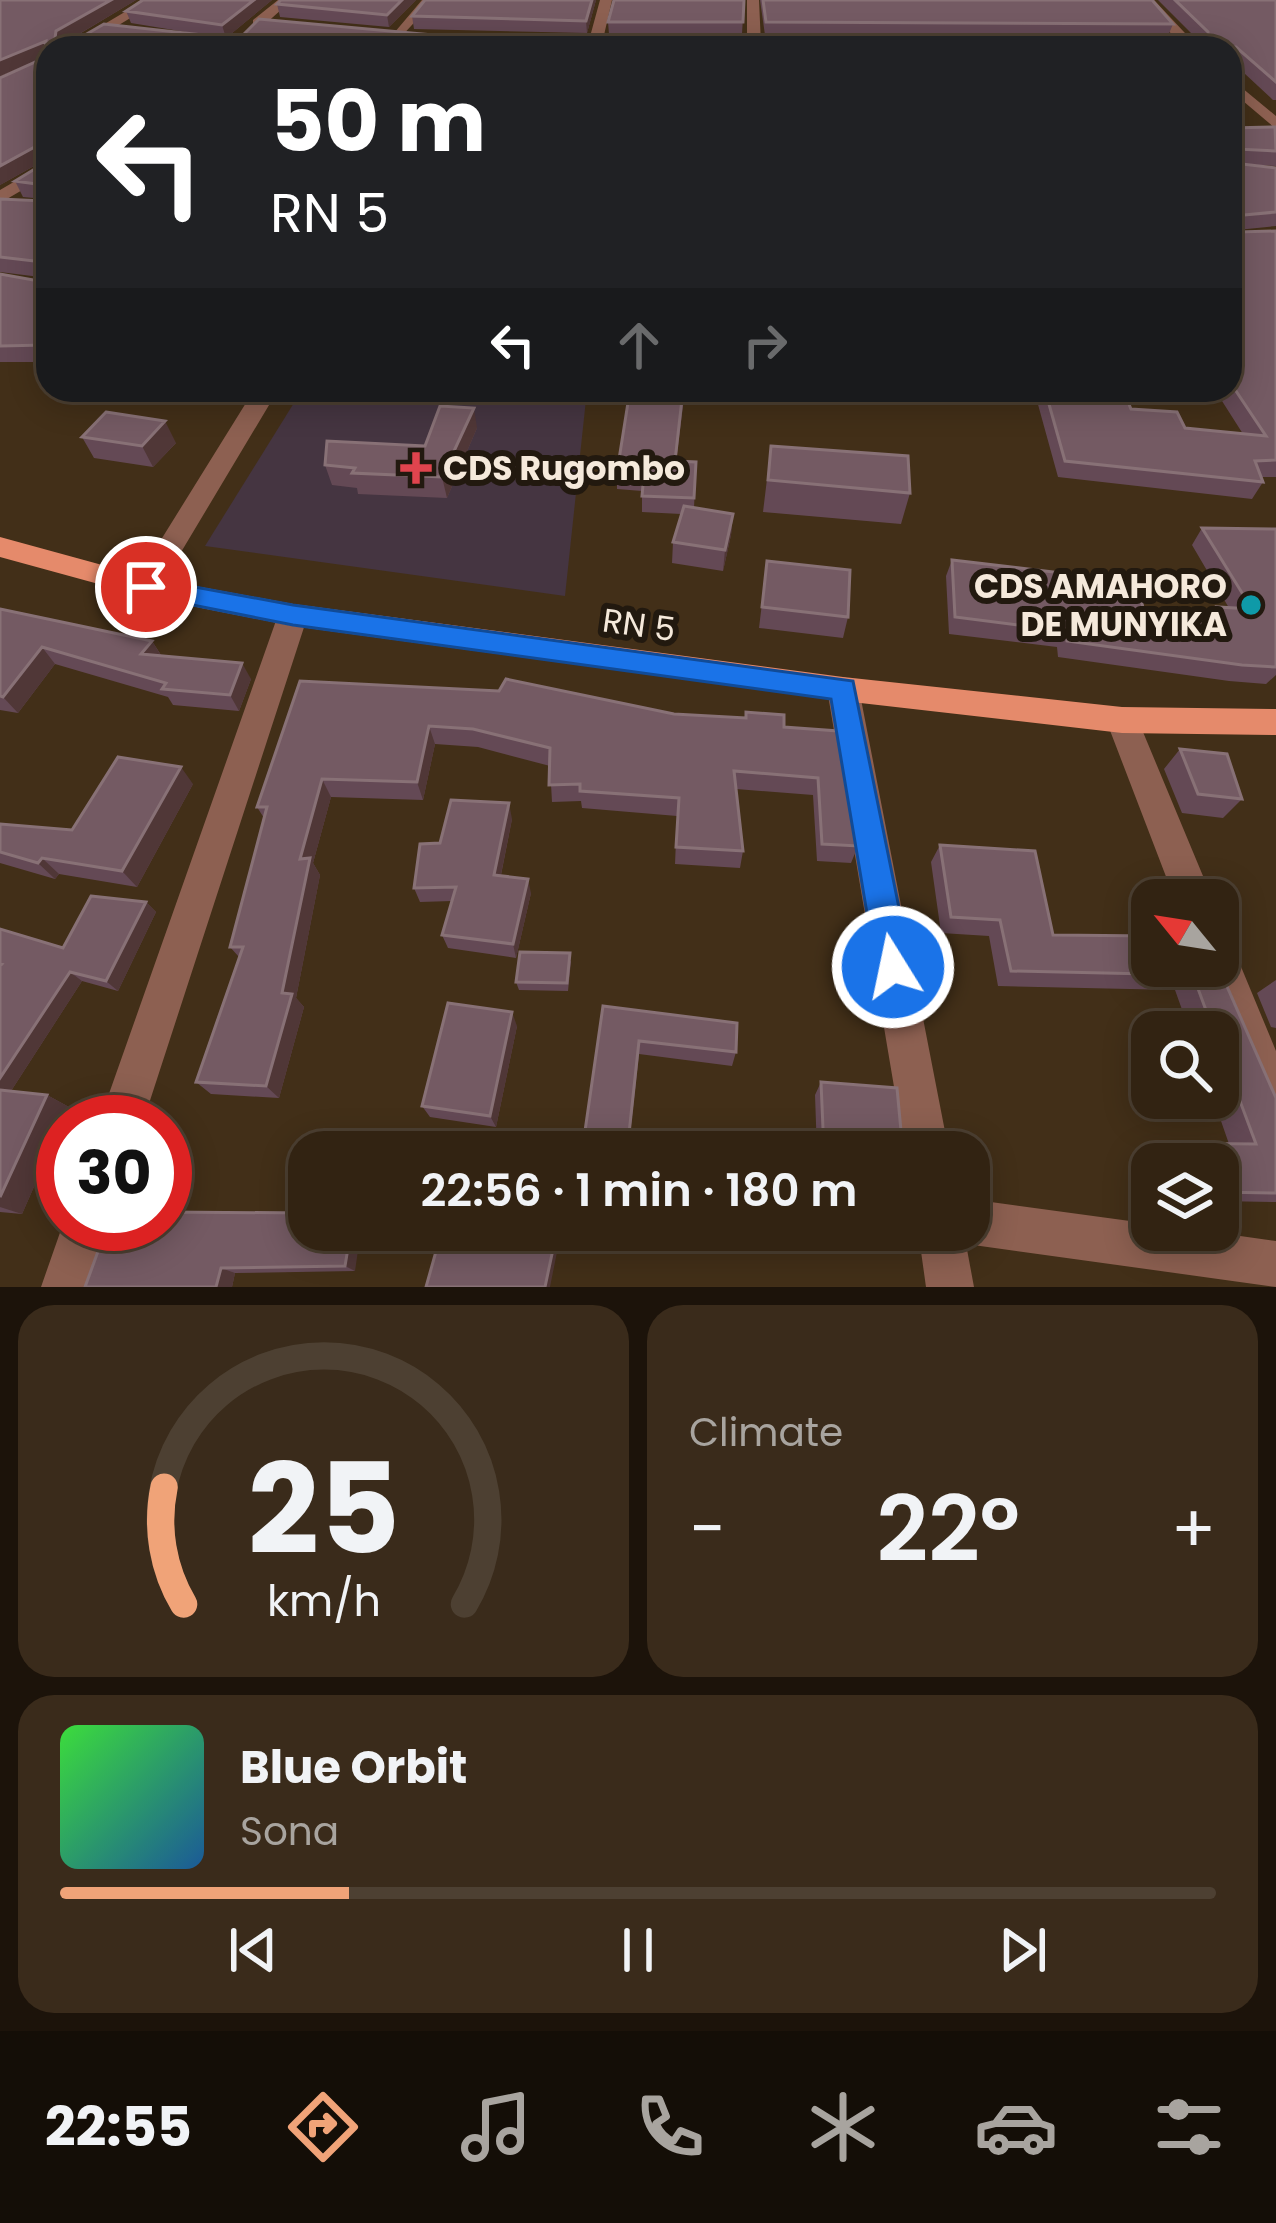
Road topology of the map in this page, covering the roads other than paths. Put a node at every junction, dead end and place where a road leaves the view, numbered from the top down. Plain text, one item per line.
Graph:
1 (154, 0) edge
2 (286, 0) edge
3 (429, 0) edge
4 (606, 0) edge
5 (753, 0) edge
6 (1147, 0) edge
7 (258, 23) junction
8 (277, 25) edge
9 (106, 28) junction
10 (127, 32) edge
11 (374, 34) edge
12 (244, 35) edge
13 (92, 36) edge
14 (394, 36) joint
15 (598, 36) edge
16 (754, 36) edge
17 (1180, 36) edge
18 (1242, 93) edge
19 (1276, 124) edge
20 (36, 176) edge
21 (0, 201) edge
22 (32, 207) edge
23 (259, 402) edge
24 (0, 547) edge
25 (146, 587) junction
26 (293, 615) junction
27 (843, 689) junction
28 (1122, 720) junction
29 (1276, 722) edge
30 (1186, 879) edge
31 (1230, 987) edge
32 (130, 1095) edge
33 (1276, 1102) edge
34 (923, 1131) edge
35 (990, 1225) edge
36 (77, 1251) edge
37 (944, 1251) edge
38 (1276, 1264) edge
39 (65, 1287) edge
40 (950, 1287) edge

1 - 9 street
2 - 7 street
3 - 14 street
4 - 15 street
5 - 16 street
6 - 17 street
7 - 8 street
7 - 12 street
9 - 10 street
9 - 13 street
11 - 14 street
18 - 19 street
20 - 21 street
21 - 22 street
23 - 25 street
24 - 25 main road, RN 5 / RN 5
25 - 26 main road, RN 5 / RN 5
26 - 27 main road, RN 5 / RN 5
26 - 32 street
27 - 28 main road, RN 5 / RN 5
27 - 34 street
28 - 29 main road, RN 5 / RN 5
28 - 30 street
31 - 33 street
35 - 38 street
36 - 39 street
37 - 40 street

